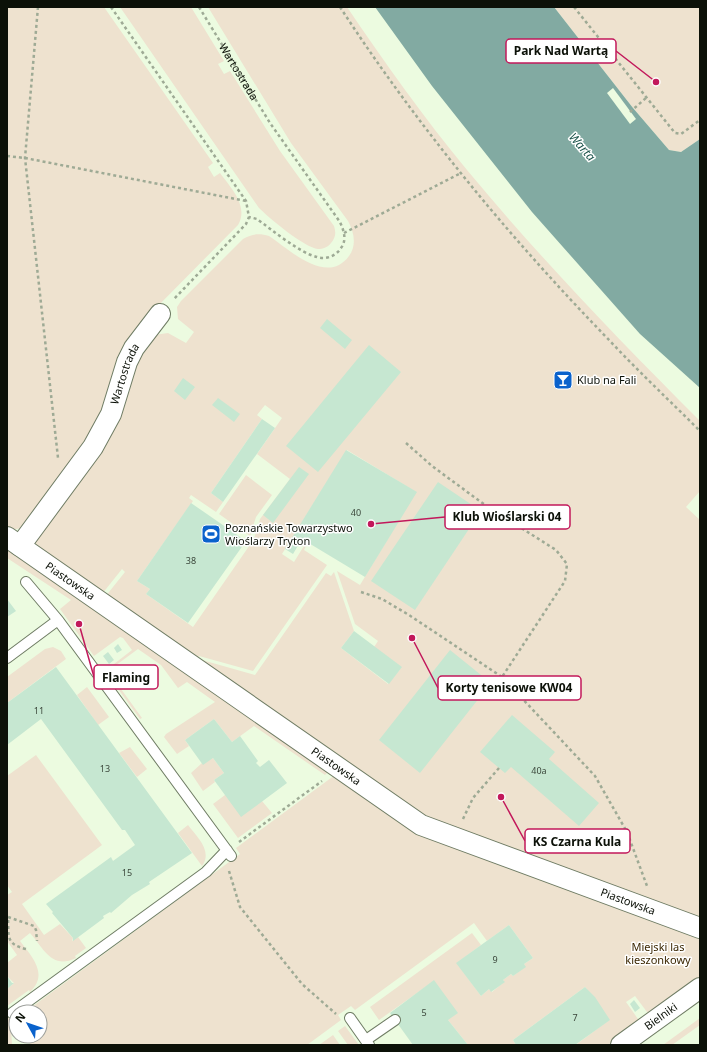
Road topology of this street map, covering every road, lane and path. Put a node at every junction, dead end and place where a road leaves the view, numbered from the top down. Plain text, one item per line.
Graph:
1 (38, 7) edge
2 (111, 7) edge
3 (199, 7) edge
4 (340, 7) edge
5 (574, 7) edge
6 (646, 98) junction
7 (630, 112) dead end
8 (700, 120) edge
9 (7, 156) edge
10 (25, 158) junction
11 (461, 174) junction
12 (246, 201) junction
13 (249, 217) junction
14 (344, 233) dead end
15 (160, 314) joint
16 (700, 431) edge
17 (406, 443) dead end
18 (62, 489) junction
19 (13, 541) edge
20 (26, 582) dead end
21 (361, 592) dead end
22 (58, 620) junction
23 (7, 658) edge
24 (502, 677) junction
25 (338, 768) junction
26 (499, 768) dead end
27 (465, 814) dead end
28 (228, 857) junction
29 (650, 909) junction
30 (8, 916) edge
31 (700, 928) edge
32 (37, 941) dead end
33 (26, 949) dead end
34 (700, 988) edge
35 (24, 1004) edge
36 (338, 1015) dead end
37 (350, 1018) dead end
38 (395, 1020) dead end
39 (367, 1043) edge
40 (621, 1045) edge

1 - 10 path
2 - 12 path
3 - 13 path, Wartostrada
4 - 11 path
5 - 6 path
6 - 7 path
6 - 8 path
9 - 10 path
10 - 12 path
10 - 18 path
11 - 14 path
11 - 16 path
12 - 13 path
13 - 15 path
15 - 18 street, Wartostrada
17 - 24 path
18 - 19 street, Wartostrada
19 - 25 street, Piastowska
20 - 22 lane
21 - 24 path
22 - 23 lane
22 - 28 lane
24 - 29 path
25 - 28 path
25 - 29 street, Piastowska
26 - 27 path
28 - 35 lane
28 - 36 path
29 - 31 street, Piastowska
30 - 32 path
30 - 33 path
34 - 40 street, Bielniki
37 - 39 lane
38 - 39 lane

